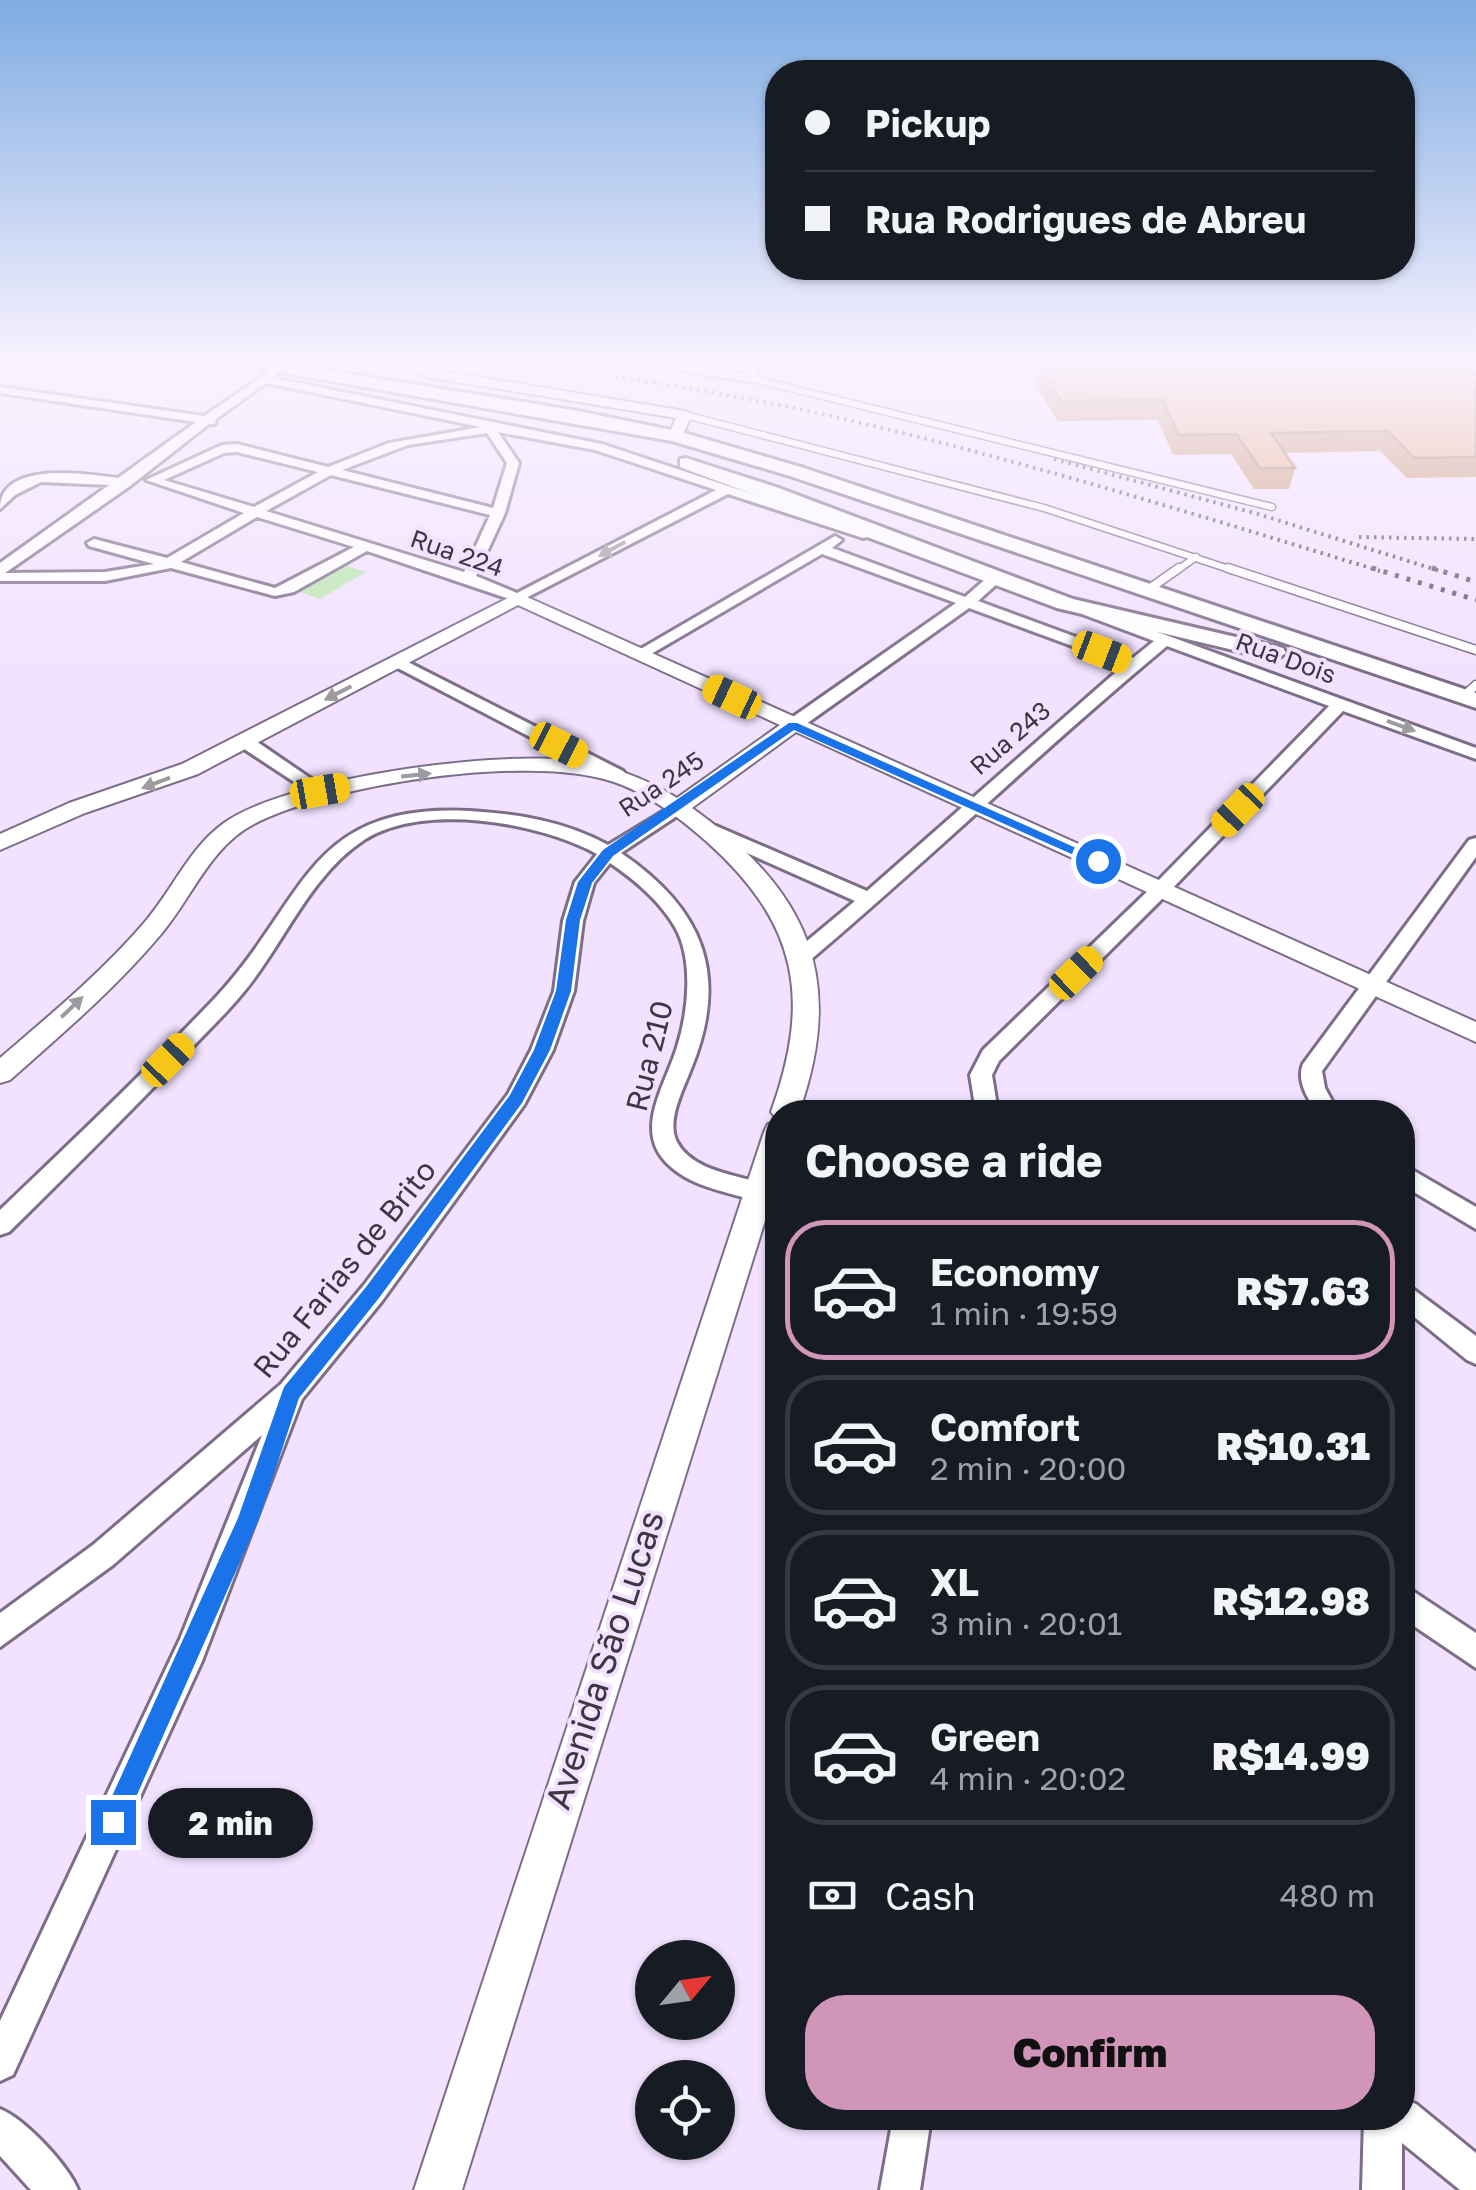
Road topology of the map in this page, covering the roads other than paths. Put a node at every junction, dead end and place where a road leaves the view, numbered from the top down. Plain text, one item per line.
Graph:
1 (147, 466) edge
2 (159, 466) edge
3 (183, 466) edge
4 (306, 466) edge
5 (343, 466) edge
6 (511, 466) edge
7 (661, 466) edge
8 (698, 466) edge
9 (713, 466) edge
10 (799, 466) edge
11 (869, 466) edge
12 (1118, 466) edge
13 (174, 470) junction
14 (328, 472) junction
15 (125, 483) junction
16 (729, 488) junction
17 (0, 505) edge
18 (1272, 506) dead end
19 (824, 512) junction
20 (258, 513) junction
21 (498, 514) junction
22 (850, 530) junction
23 (986, 535) junction
24 (94, 543) dead end
25 (896, 543) junction
26 (364, 546) junction
27 (822, 549) junction
28 (1196, 557) junction
29 (1065, 561) junction
30 (166, 565) junction
31 (0, 574) edge
32 (468, 578) junction
33 (994, 579) junction
34 (1149, 589) junction
35 (518, 598) junction
36 (969, 602) junction
37 (1079, 608) junction
38 (1149, 622) junction
39 (1204, 634) junction
40 (1164, 641) junction
41 (1476, 650) edge
42 (640, 654) junction
43 (398, 662) junction
44 (1135, 664) junction
45 (1472, 694) edge
46 (1340, 704) junction
47 (1476, 718) edge
48 (793, 726) junction
49 (244, 741) junction
50 (559, 745) junction
51 (1476, 754) edge
52 (530, 767) junction
53 (617, 775) junction
54 (320, 791) junction
55 (972, 804) junction
56 (676, 808) junction
57 (710, 830) junction
58 (0, 844) edge
59 (1476, 844) edge
60 (608, 853) junction
61 (1162, 889) junction
62 (871, 900) junction
63 (802, 956) junction
64 (1373, 987) junction
65 (1476, 1033) edge
66 (0, 1073) edge
67 (789, 1100) edge
68 (985, 1100) edge
69 (1320, 1100) edge
70 (765, 1167) edge
71 (1415, 1181) edge
72 (756, 1191) junction
73 (1476, 1219) edge
74 (0, 1226) edge
75 (1415, 1303) edge
76 (1476, 1352) edge
77 (290, 1393) junction
78 (1415, 1609) edge
79 (0, 1632) edge
80 (1476, 1652) edge
81 (0, 2062) edge
82 (0, 2128) edge
83 (1415, 2129) edge
84 (910, 2130) edge
85 (1383, 2130) edge
86 (1476, 2178) edge
87 (58, 2190) edge
88 (438, 2190) edge
89 (900, 2190) edge
90 (1382, 2190) edge

1 - 15 street
2 - 13 street
3 - 13 street
4 - 14 street
5 - 14 street
6 - 21 street
7 - 16 street
8 - 19 main road
9 - 19 main road
10 - 23 main road
11 - 28 lane
12 - 18 lane
13 - 20 street, Rua 224
14 - 20 street
14 - 21 street
15 - 17 street
15 - 31 street
16 - 22 street
16 -> 35 street
19 - 25 main road
20 - 26 street, Rua 224
20 - 30 street
21 - 32 street
22 - 25 street
22 - 27 street
23 - 29 main road
23 - 33 main road
24 - 30 street
25 - 33 main road
26 - 30 street
26 - 32 street, Rua 224
27 - 36 street
27 - 42 street
28 - 34 lane
28 - 41 lane
29 - 34 main road
29 - 38 main road
30 - 31 street
32 - 35 street, Rua 224
33 - 36 street
33 - 37 main road
34 - 39 main road
34 - 45 main road
35 - 42 street
35 - 43 street
36 - 44 street
36 - 48 street
37 - 38 main road
37 - 40 street, Rua Dois
38 - 39 main road
39 - 47 main road
40 - 44 street, Rua 243
40 - 46 street, Rua Dois
42 - 48 street
43 -> 49 street
43 - 50 street
44 - 55 street, Rua 243
46 -> 51 street, Rua Dois
46 - 61 street
48 - 55 street
48 - 56 street, Rua 245
49 - 54 street
49 -> 58 street
50 - 52 street
50 - 53 street
52 - 53 street
54 -> 52 street
53 - 56 street
66 -> 54 street
55 - 61 street
55 - 62 street, Rua 243
56 - 57 street
56 - 60 street, Rua 245
57 - 62 street
57 - 63 street
59 - 64 street
60 - 72 street, Rua 210
60 - 74 street
60 - 77 street, Rua Farias de Brito
61 - 64 street
61 - 68 street
62 - 63 street, Rua 243
63 - 67 street
64 - 65 street
64 - 69 street
70 - 72 street, Avenida São Lucas
71 - 73 street
72 - 88 street, Avenida São Lucas
75 - 76 street
77 - 79 street, Rua Farias de Brito
77 - 81 street
78 - 80 street
82 - 87 street
83 - 86 street
84 - 89 street
85 - 90 street

